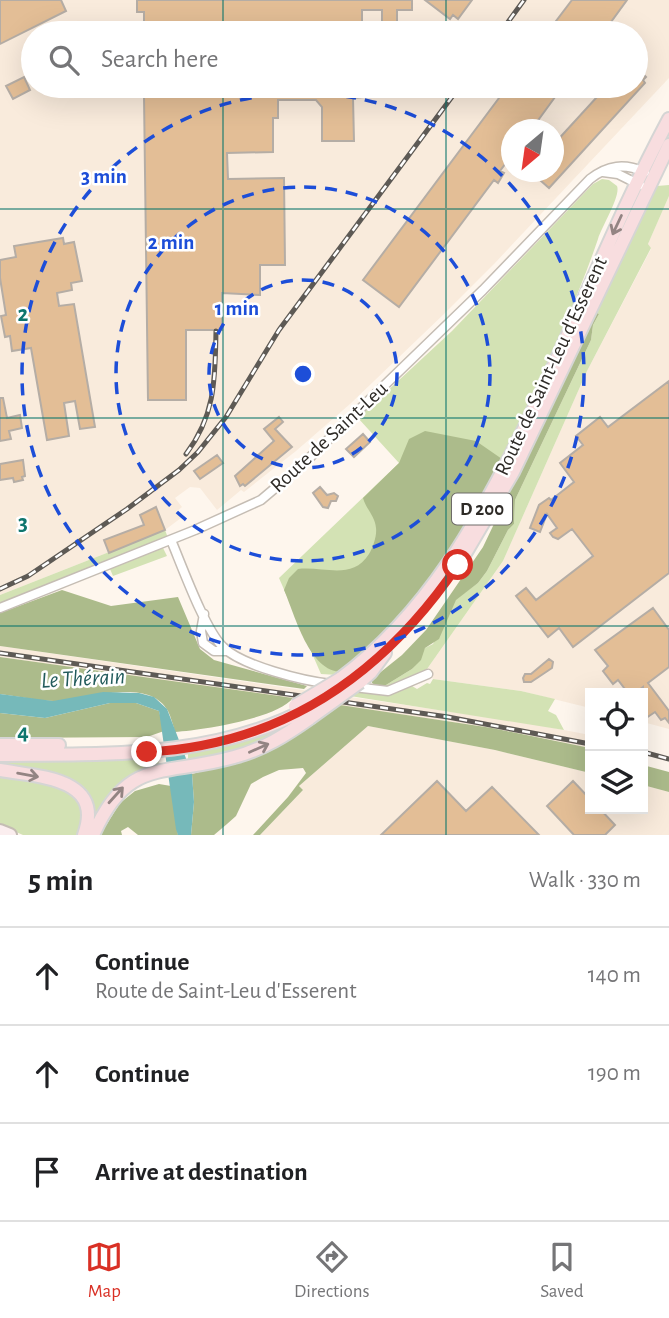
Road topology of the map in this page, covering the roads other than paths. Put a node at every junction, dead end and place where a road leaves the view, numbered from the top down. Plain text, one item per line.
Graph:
1 (669, 119) edge
2 (669, 145) edge
3 (660, 160) edge
4 (597, 174) junction
5 (645, 180) junction
6 (171, 540) junction
7 (0, 608) edge
8 (204, 614) junction
9 (227, 651) junction
10 (428, 674) dead end
11 (350, 681) junction
12 (310, 713) junction
13 (197, 742) junction
14 (0, 745) edge
15 (146, 748) junction
16 (0, 754) edge
17 (0, 770) edge
18 (0, 831) edge
19 (10, 835) edge
20 (84, 835) edge
21 (93, 835) edge

1 - 3 main road, Route de Saint-Leu d'Esserent / D 200
2 - 3 main road, Route de Saint-Leu d'Esserent / D 200
3 - 5 main road, Route de Saint-Leu d'Esserent / D 200
4 - 5 street
4 - 5 street
4 - 6 street, Route de Saint-Leu
5 -> 11 main road, Route de Saint-Leu d'Esserent / D 200
5 - 11 main road, Route de Saint-Leu d'Esserent / D 200
6 - 7 street, Route de Saint-Leu
6 - 8 street
8 - 9 street
8 - 9 street
9 - 10 street
11 - 12 main road, D 200
11 - 13 main road, Route de Saint-Leu d'Esserent / D 200, bridge
12 - 13 main road, D 200
21 -> 12 main road
13 - 15 main road, D 200
14 - 15 main road, D 200
15 - 16 main road, D 200
17 -> 20 main road
18 - 19 main road

